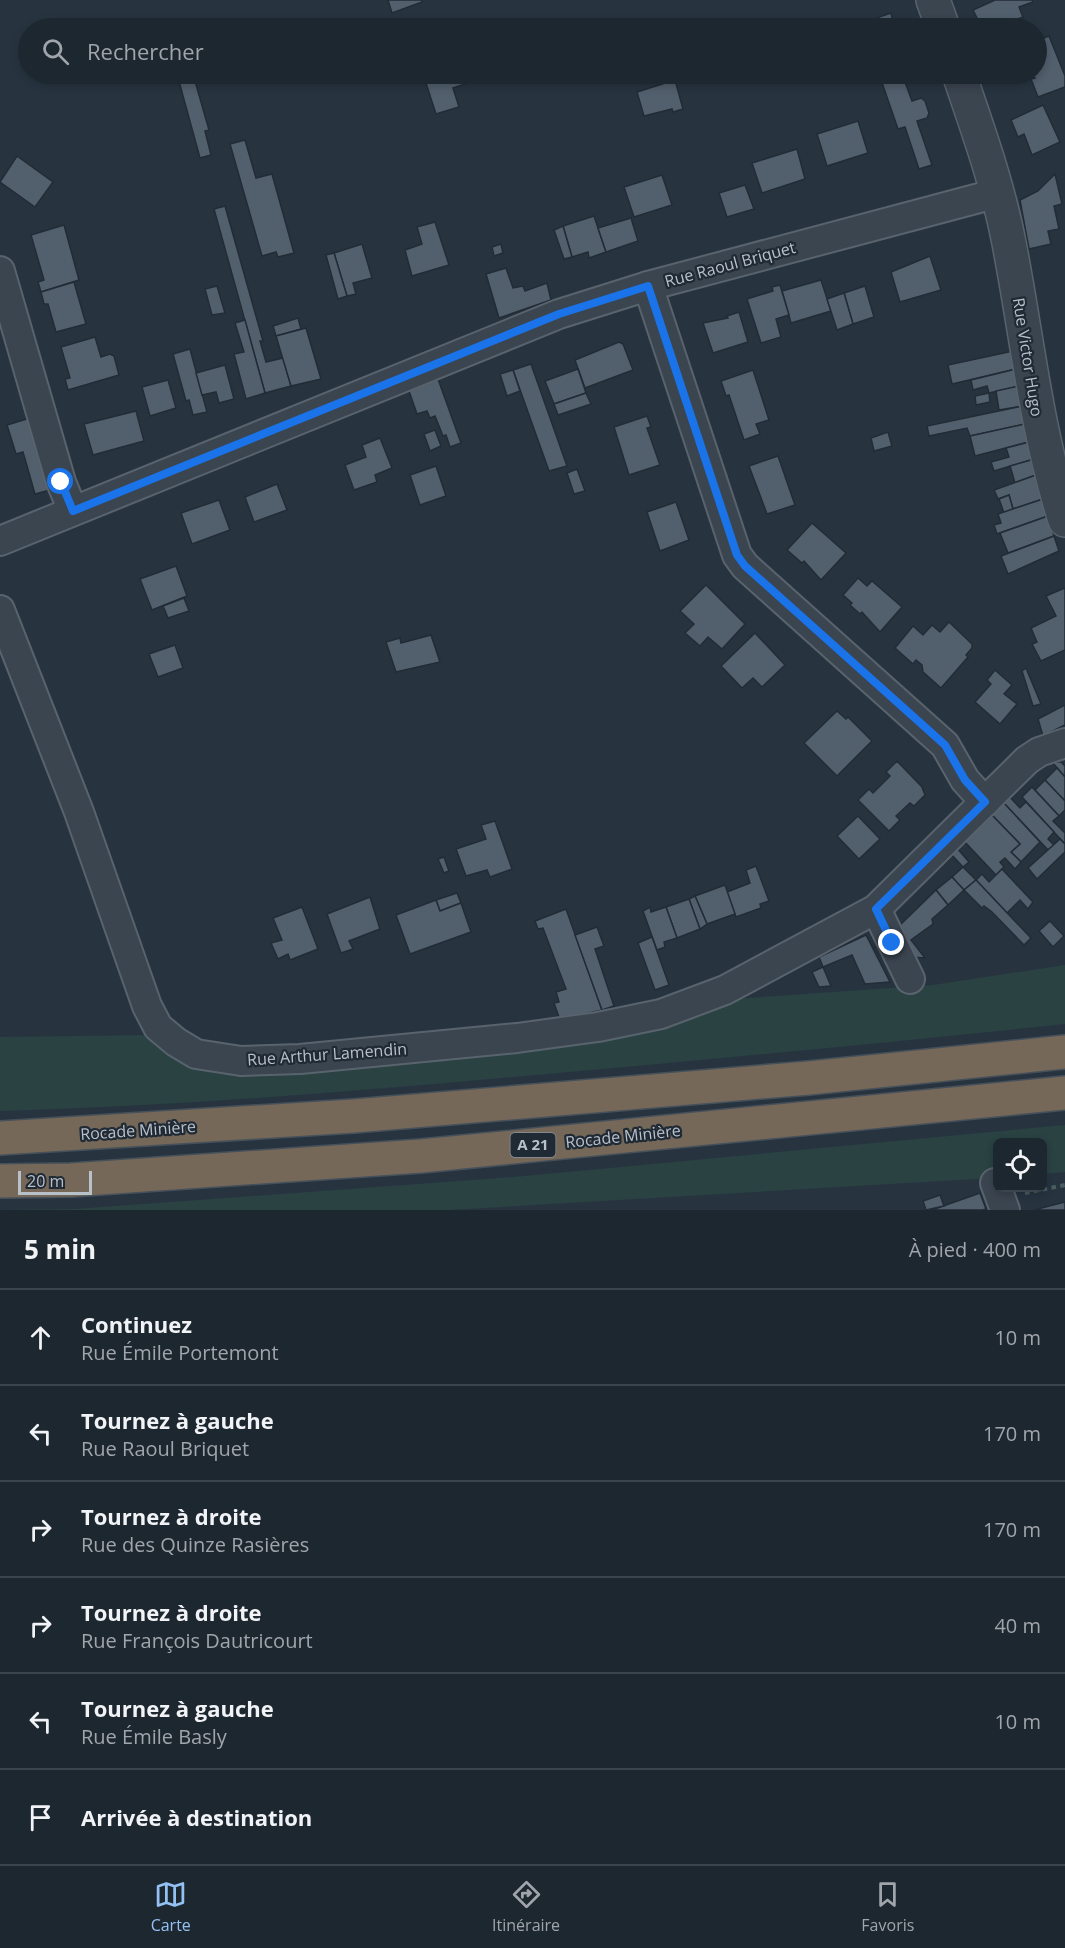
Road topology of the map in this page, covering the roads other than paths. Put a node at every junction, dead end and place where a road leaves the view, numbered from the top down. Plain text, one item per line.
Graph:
1 (933, 0) edge
2 (939, 18) edge
3 (962, 84) edge
4 (998, 193) junction
5 (0, 271) edge
6 (648, 286) junction
7 (73, 511) junction
8 (1065, 520) edge
9 (0, 541) edge
10 (0, 610) edge
11 (1065, 743) edge
12 (985, 802) junction
13 (876, 909) junction
14 (910, 979) dead end
15 (1065, 1052) edge
16 (1065, 1093) edge
17 (0, 1138) edge
18 (0, 1181) edge

1 - 2 street
3 - 4 street, Rue Victor Hugo
4 - 6 street, Rue Raoul Briquet
4 - 8 street, Rue Victor Hugo
5 - 7 street
6 - 7 street, Rue Raoul Briquet
6 - 12 street
7 - 9 street, Rue Raoul Briquet
10 - 13 street, Rue Arthur Lamendin
11 - 12 street, Rue Arthur Lamendin
12 - 13 street, Rue Arthur Lamendin
13 - 14 street
15 - 17 highway, Rocade Minière
16 - 18 highway, Rocade Minière / A 21

